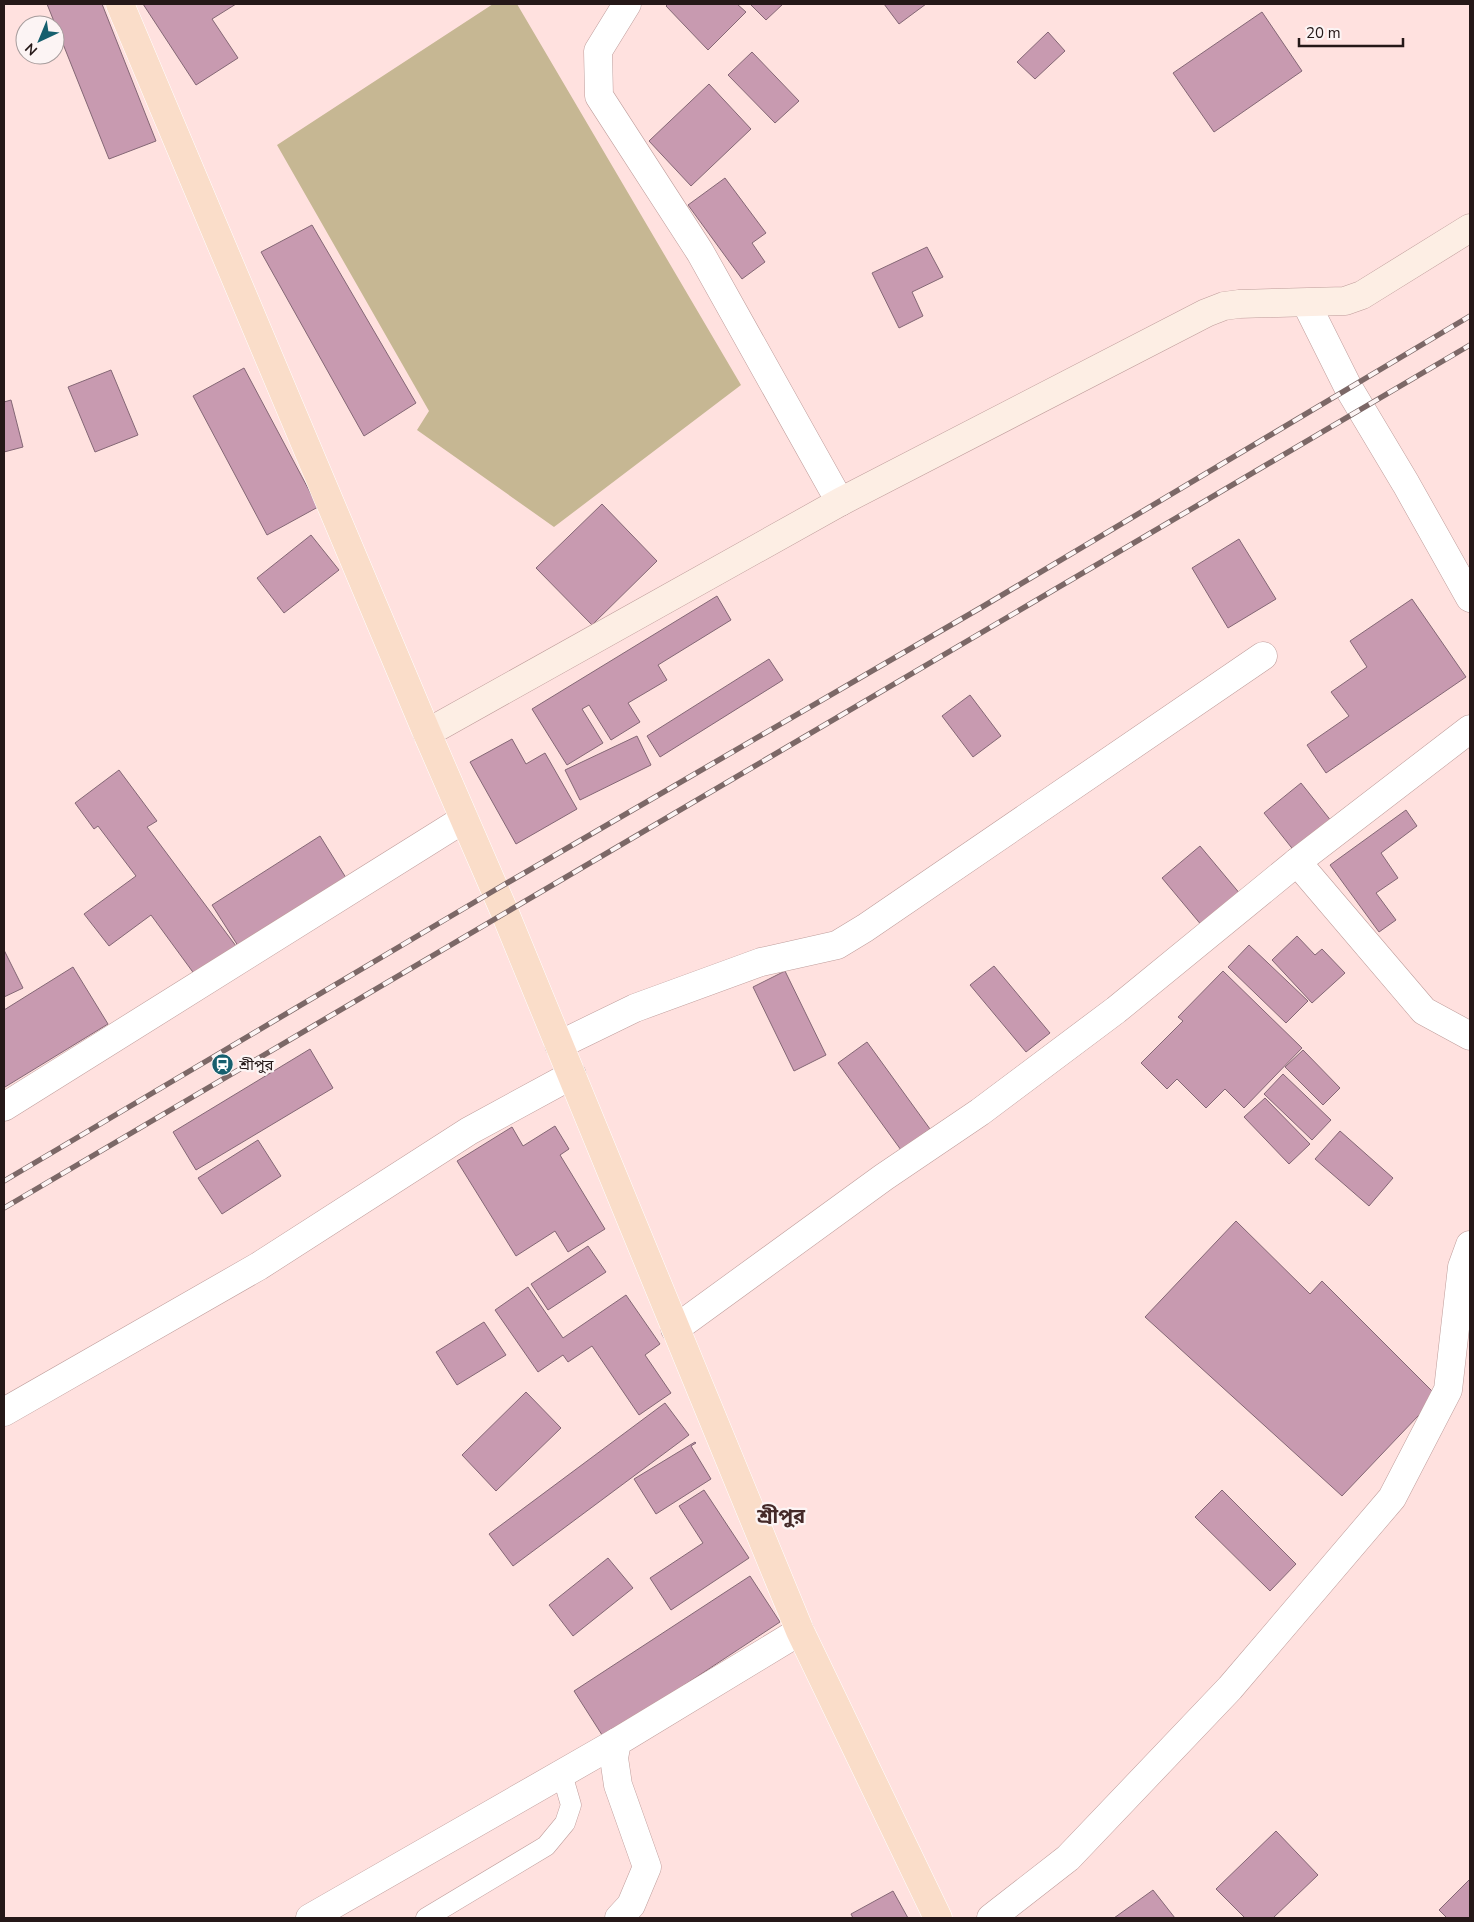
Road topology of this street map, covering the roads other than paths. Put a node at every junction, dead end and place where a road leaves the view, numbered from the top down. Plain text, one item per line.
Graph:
1 (120, 4) edge
2 (627, 4) edge
3 (1470, 228) edge
4 (1306, 304) junction
5 (840, 502) junction
6 (1470, 598) edge
7 (1263, 656) dead end
8 (1470, 728) edge
9 (427, 733) junction
10 (464, 819) junction
11 (1298, 862) junction
12 (1470, 1036) edge
13 (559, 1045) junction
14 (572, 1076) junction
15 (4, 1107) edge
16 (1470, 1245) edge
17 (675, 1329) junction
18 (4, 1412) edge
19 (800, 1631) junction
20 (617, 1742) junction
21 (562, 1774) junction
22 (310, 1918) edge
23 (426, 1918) edge
24 (619, 1918) edge
25 (938, 1918) edge
26 (991, 1918) edge

1 - 9 main road
2 - 5 street
3 - 4 street
4 - 5 street
4 - 6 street
5 - 9 street
7 - 13 street
8 - 11 street
9 - 10 main road
10 - 13 main road
10 - 15 street
11 - 12 street
11 - 17 street
13 - 14 main road
14 - 17 main road
14 - 18 street
16 - 26 street
17 - 19 main road
19 - 20 street
19 - 25 main road
20 - 21 street
20 - 24 street
21 - 22 street
21 - 23 lane

